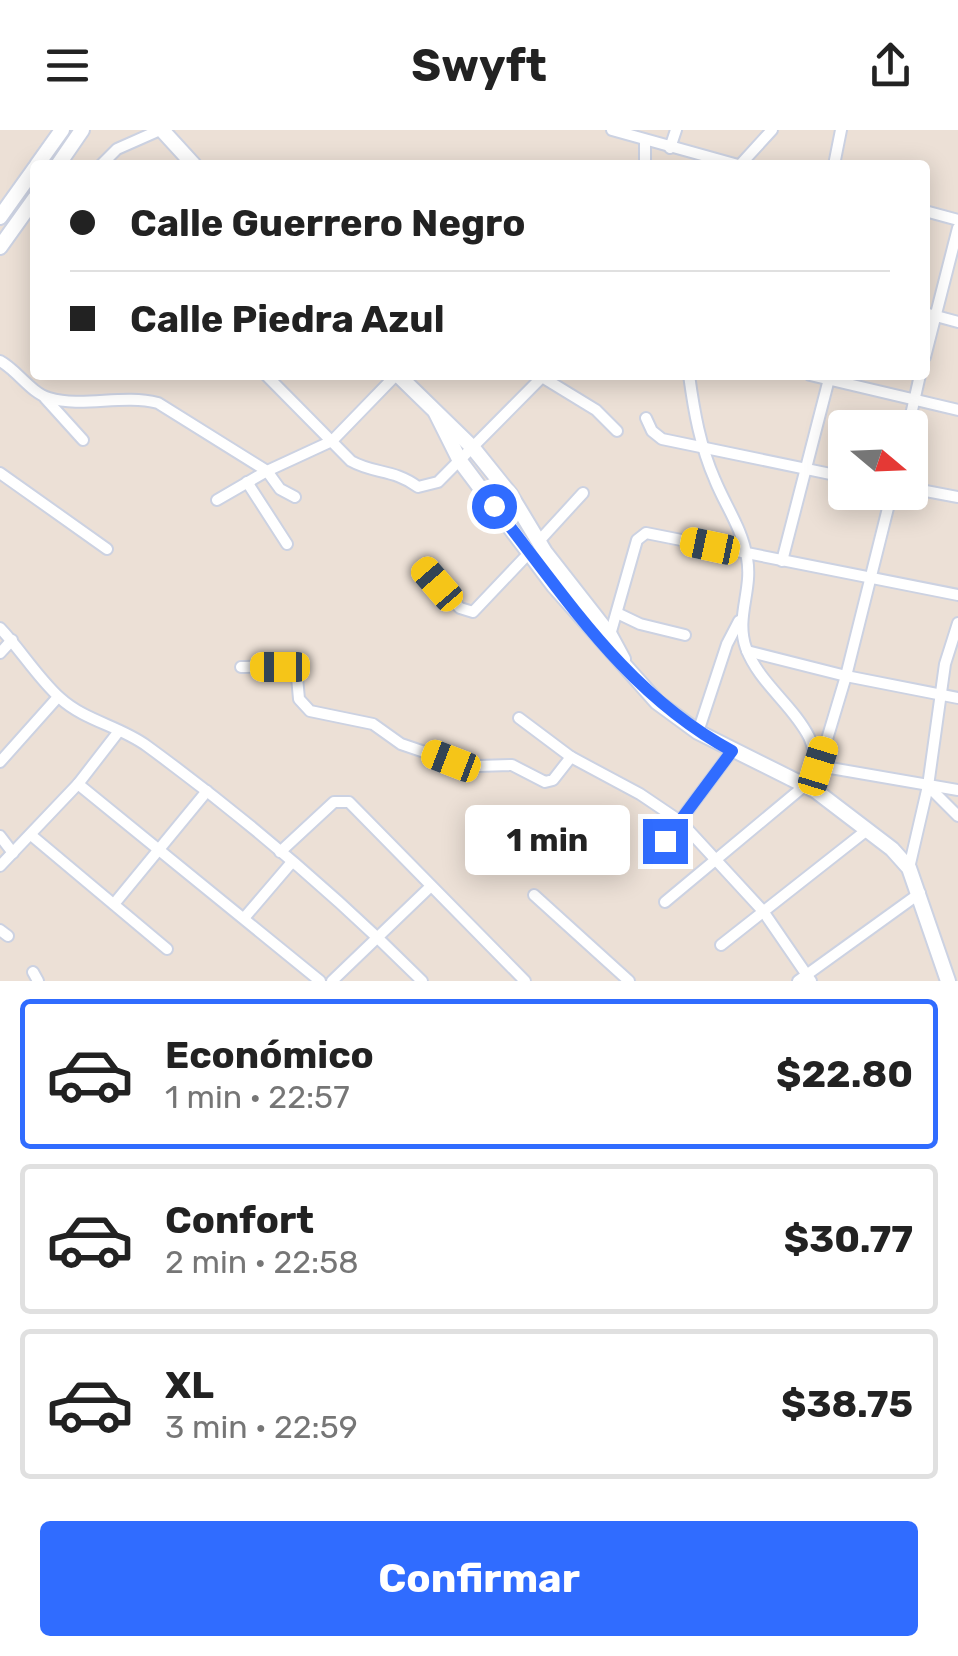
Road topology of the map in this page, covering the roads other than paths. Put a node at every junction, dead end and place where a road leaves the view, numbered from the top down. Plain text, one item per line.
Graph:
1 (62, 130) edge
2 (82, 130) edge
3 (162, 130) edge
4 (612, 130) edge
5 (676, 130) edge
6 (772, 130) edge
7 (840, 130) edge
8 (627, 133) edge
9 (645, 141) junction
10 (670, 148) junction
11 (41, 160) edge
12 (61, 160) edge
13 (105, 160) edge
14 (189, 160) edge
15 (645, 160) edge
16 (719, 160) edge
17 (744, 160) edge
18 (835, 160) edge
19 (30, 176) edge
20 (30, 205) edge
21 (930, 212) edge
22 (0, 218) edge
23 (958, 220) edge
24 (958, 228) edge
25 (0, 247) edge
26 (930, 314) edge
27 (958, 322) edge
28 (0, 361) edge
29 (271, 380) edge
30 (392, 380) edge
31 (402, 380) edge
32 (535, 380) edge
33 (541, 380) edge
34 (690, 380) edge
35 (829, 380) edge
36 (843, 380) edge
37 (919, 380) edge
38 (44, 397) junction
39 (915, 397) junction
40 (912, 410) edge
41 (958, 410) edge
42 (436, 413) junction
43 (646, 418) dead end
44 (617, 431) dead end
45 (82, 440) dead end
46 (332, 441) junction
47 (473, 448) junction
48 (702, 449) junction
49 (460, 461) junction
50 (805, 470) junction
51 (267, 471) junction
52 (0, 473) edge
53 (828, 474) edge
54 (247, 482) junction
55 (928, 491) edge
56 (583, 493) dead end
57 (294, 497) dead end
58 (958, 497) edge
59 (217, 500) dead end
60 (887, 510) edge
61 (287, 544) dead end
62 (534, 547) junction
63 (107, 550) dead end
64 (747, 554) junction
65 (782, 560) junction
66 (423, 568) dead end
67 (870, 577) junction
68 (958, 595) edge
69 (617, 613) junction
70 (740, 620) junction
71 (958, 623) edge
72 (0, 628) edge
73 (610, 635) junction
74 (685, 635) dead end
75 (12, 640) junction
76 (747, 650) junction
77 (0, 653) edge
78 (242, 668) dead end
79 (629, 670) junction
80 (846, 676) junction
81 (942, 694) junction
82 (58, 697) junction
83 (958, 698) edge
84 (519, 718) dead end
85 (119, 731) junction
86 (698, 732) junction
87 (732, 751) junction
88 (571, 757) junction
89 (0, 762) edge
90 (818, 766) junction
91 (78, 784) junction
92 (928, 786) junction
93 (809, 789) junction
94 (958, 790) edge
95 (207, 792) junction
96 (958, 816) edge
97 (680, 821) junction
98 (867, 830) junction
99 (31, 835) junction
100 (0, 836) edge
101 (160, 849) junction
102 (280, 852) junction
103 (13, 853) junction
104 (650, 861) dead end
105 (715, 861) junction
106 (292, 862) junction
107 (0, 866) edge
108 (909, 868) junction
109 (430, 888) junction
110 (920, 893) junction
111 (534, 895) dead end
112 (664, 902) dead end
113 (114, 904) junction
114 (763, 911) junction
115 (245, 917) junction
116 (378, 937) junction
117 (721, 945) dead end
118 (167, 949) dead end
119 (805, 979) edge
120 (521, 980) edge
121 (945, 980) edge
122 (320, 981) edge
123 (332, 981) edge
124 (422, 981) edge
125 (629, 981) edge

1 - 11 street
2 - 12 street
3 - 13 street
3 - 14 street
4 - 8 street
5 - 10 street
6 - 17 street
7 - 18 street
8 - 9 street
9 - 10 street
9 - 15 street
10 - 16 street
19 - 22 street
20 - 25 street
21 - 23 street
24 - 26 street
26 - 27 street
28 - 38 street
29 - 46 street
30 - 46 street
31 - 42 street
32 - 47 street
33 - 44 street
34 - 48 street
35 - 50 street
36 - 39 street
37 - 39 street
38 - 45 street
38 - 51 street
39 - 40 street
39 - 41 street
42 - 47 street
42 - 49 street
43 - 48 street
46 - 49 street
46 - 51 street
47 - 49 street
47 - 62 street
48 - 50 street
48 - 64 street
49 - 62 street
50 - 53 street
50 - 65 street
51 - 54 street
51 - 57 street
52 - 63 street
54 - 59 street
54 - 61 street
55 - 58 street
56 - 62 street
60 - 67 street
62 - 66 street
62 - 73 street
62 - 79 street
64 - 65 street
64 - 69 street
64 - 70 street
65 - 67 street
67 - 68 street
67 - 80 street
69 - 73 street
69 - 74 street
70 - 76 street
70 - 86 street
71 - 81 street
72 - 75 street
73 - 79 street
75 - 77 street
75 - 82 street
76 - 80 street
76 - 90 street
78 - 88 street
79 - 86 street
80 - 81 street
80 - 90 street
81 - 83 street
81 - 92 street
82 - 85 street
82 - 89 street
84 - 88 street
85 - 91 street
85 - 95 street
86 - 87 street
87 - 93 street
87 - 97 street
88 - 97 street
90 - 92 street
90 - 93 street
91 - 99 street
91 - 101 street
92 - 94 street
92 - 96 street
92 - 108 street
93 - 98 street
93 - 105 street
95 - 101 street
95 - 102 street
97 - 104 street
97 - 105 street
98 - 108 street
98 - 114 street
99 - 103 street
99 - 113 street
100 - 103 street
101 - 113 street
101 - 115 street
102 - 106 street
102 - 109 street
103 - 107 street
105 - 112 street
105 - 114 street
106 - 115 street
106 - 116 street
108 - 110 street
109 - 116 street
109 - 120 street
110 - 119 street
110 - 121 street
111 - 125 street
113 - 118 street
114 - 117 street
114 - 119 street
115 - 122 street
116 - 123 street
116 - 124 street

